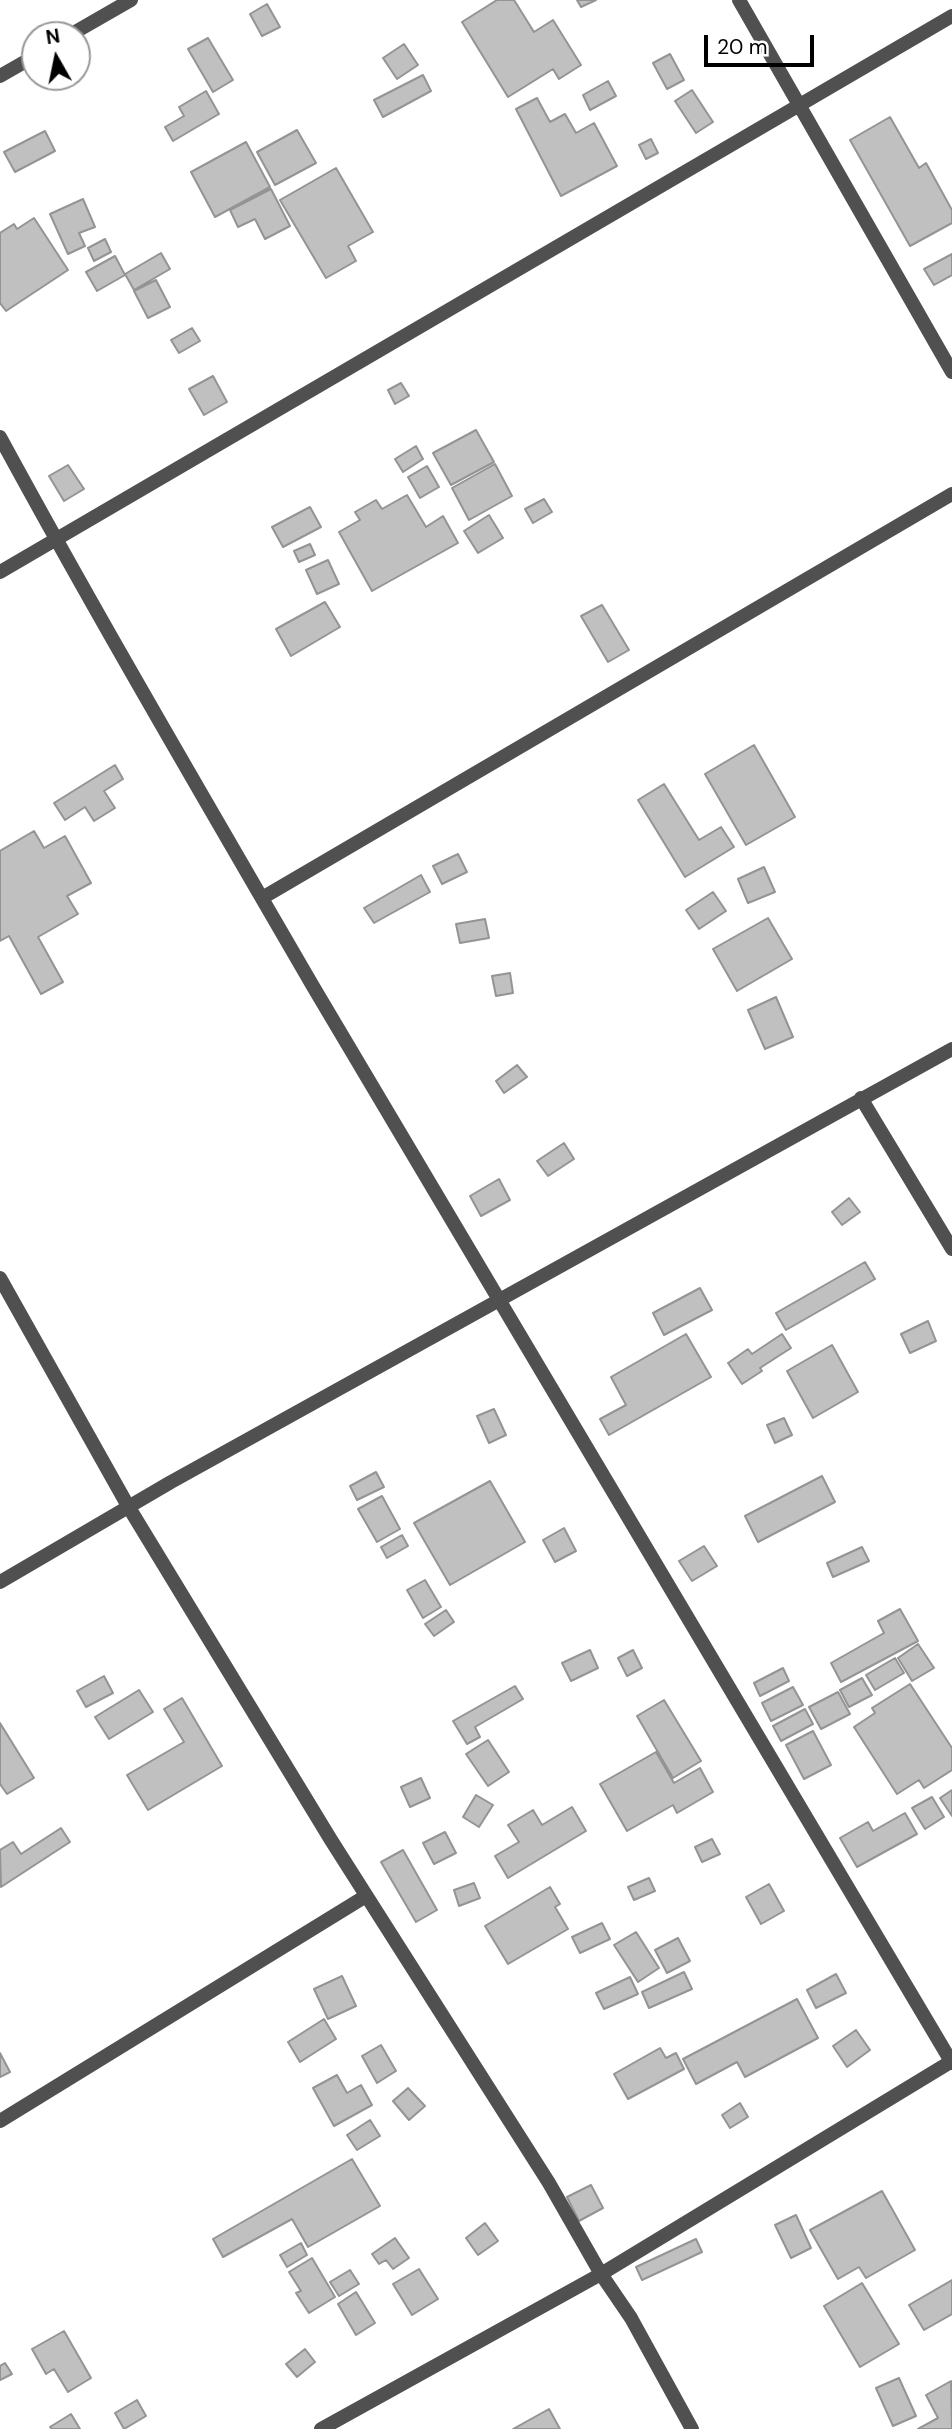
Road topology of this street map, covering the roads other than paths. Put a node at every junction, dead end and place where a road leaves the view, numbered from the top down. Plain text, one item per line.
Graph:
1 (131, 0) edge
2 (739, 0) edge
3 (952, 16) edge
4 (91, 23) edge
5 (21, 64) edge
6 (0, 76) edge
7 (800, 104) junction
8 (952, 372) edge
9 (0, 437) edge
10 (952, 494) edge
11 (56, 539) junction
12 (0, 572) edge
13 (262, 898) junction
14 (952, 1049) edge
15 (861, 1098) junction
16 (952, 1249) edge
17 (0, 1278) edge
18 (496, 1300) junction
19 (128, 1506) junction
20 (0, 1582) edge
21 (366, 1896) junction
22 (952, 2062) edge
23 (0, 2121) edge
24 (601, 2274) junction
25 (321, 2429) edge
26 (692, 2429) edge

1 - 4 street
2 - 7 street
3 - 7 street
5 - 6 street
7 - 8 street
7 - 11 street
9 - 11 street
10 - 13 street
11 - 12 street
11 - 13 street
13 - 18 street
14 - 15 street
15 - 16 street
15 - 18 street
17 - 19 street
18 - 19 street
18 - 22 street
19 - 20 street
19 - 21 street
21 - 23 street
21 - 24 street
22 - 24 street
24 - 25 street
24 - 26 street

